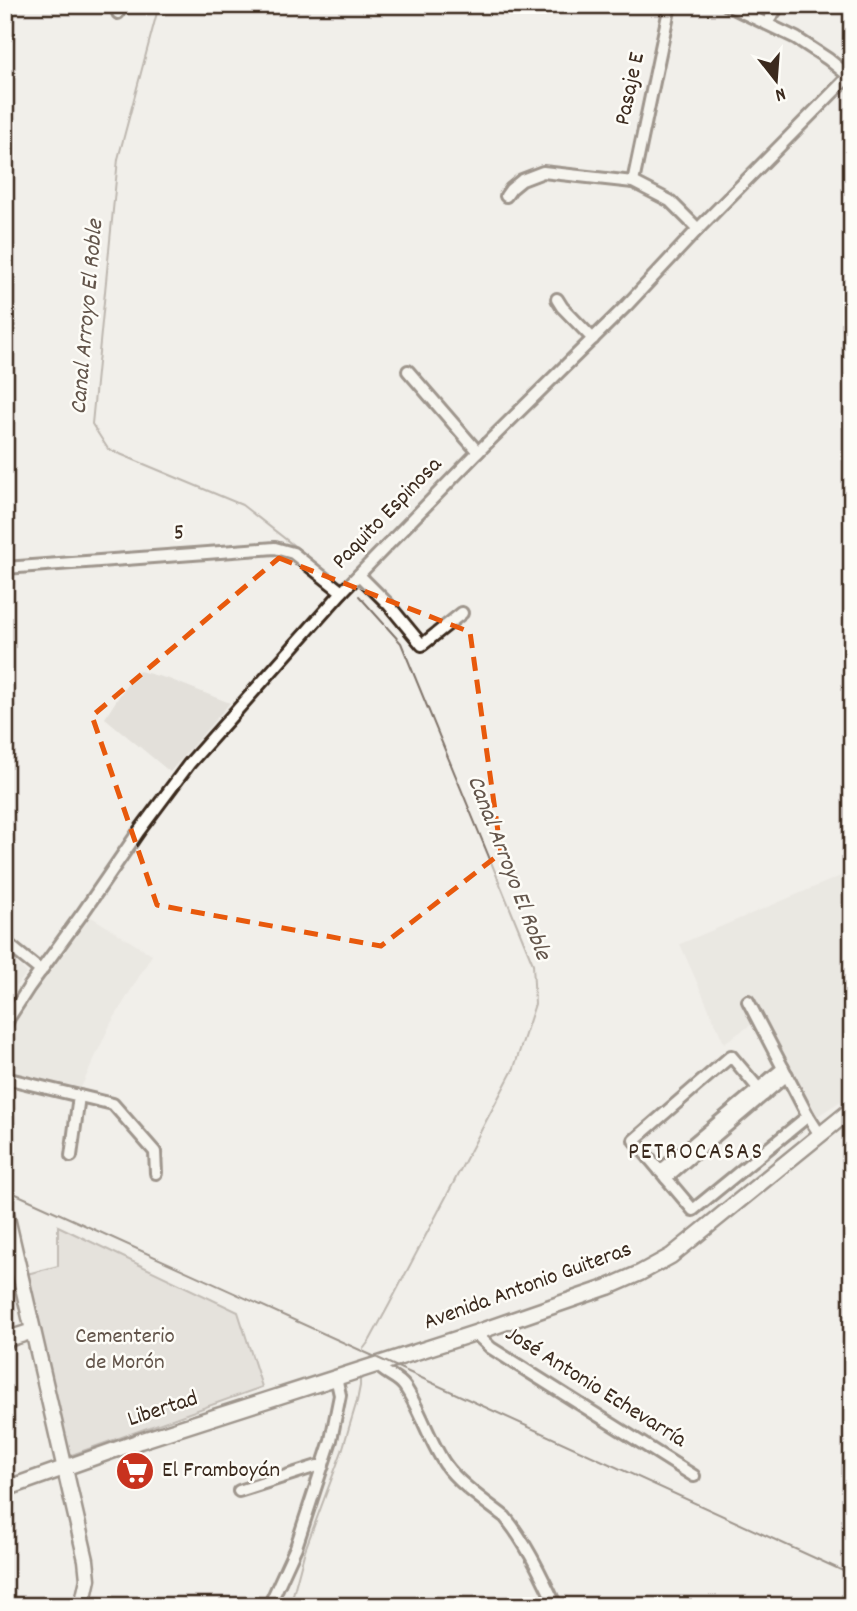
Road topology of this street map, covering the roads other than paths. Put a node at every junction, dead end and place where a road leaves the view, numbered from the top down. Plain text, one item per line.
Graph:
1 (670, 5) edge
2 (727, 5) edge
3 (779, 5) edge
4 (767, 23) junction
5 (850, 75) edge
6 (633, 182) junction
7 (506, 196) dead end
8 (698, 229) junction
9 (557, 299) dead end
10 (593, 339) junction
11 (408, 371) dead end
12 (478, 452) junction
13 (5, 568) edge
14 (359, 575) junction
15 (342, 592) junction
16 (462, 613) dead end
17 (5, 942) edge
18 (41, 971) junction
19 (748, 1001) dead end
20 (5, 1027) edge
21 (785, 1072) junction
22 (5, 1078) edge
23 (761, 1092) junction
24 (79, 1096) junction
25 (852, 1109) edge
26 (808, 1115) junction
27 (820, 1135) junction
28 (71, 1156) dead end
29 (156, 1173) dead end
30 (663, 1174) junction
31 (5, 1209) edge
32 (7, 1226) edge
33 (33, 1331) junction
34 (475, 1333) junction
35 (5, 1340) edge
36 (377, 1364) junction
37 (336, 1377) junction
38 (323, 1466) junction
39 (64, 1468) junction
40 (694, 1476) dead end
41 (5, 1489) edge
42 (239, 1491) dead end
43 (82, 1606) edge
44 (269, 1606) edge
45 (556, 1606) edge

1 - 6 street, Pasaje E
2 - 4 street
3 - 4 street
4 - 5 street
5 - 8 street, Paquito Espinosa
6 - 7 street
6 - 8 street
8 - 10 street, Paquito Espinosa
9 - 10 street
10 - 12 street, Paquito Espinosa
11 - 12 street
12 - 14 street, Paquito Espinosa
13 - 15 street, 5
14 - 15 street, Paquito Espinosa
14 - 16 street
15 - 18 street, Paquito Espinosa
17 - 18 street
18 - 20 street, Paquito Espinosa
19 - 21 street
21 - 23 street
21 - 26 street
22 - 24 street
23 - 30 street
23 - 30 street
24 - 28 street
24 - 29 street
25 - 27 main road, Avenida Antonio Guiteras
26 - 27 street
26 - 30 street
27 - 34 main road, Avenida Antonio Guiteras
31 - 32 main road
32 - 33 main road
33 - 35 main road
33 - 39 main road
34 - 36 main road, Avenida Antonio Guiteras
34 - 40 street, José Antonio Echevarría
36 - 37 main road, Avenida Antonio Guiteras
36 - 45 street
37 - 38 street
37 - 39 main road, Libertad
38 - 42 street
38 - 44 street
39 - 41 main road, Libertad
39 - 43 main road

